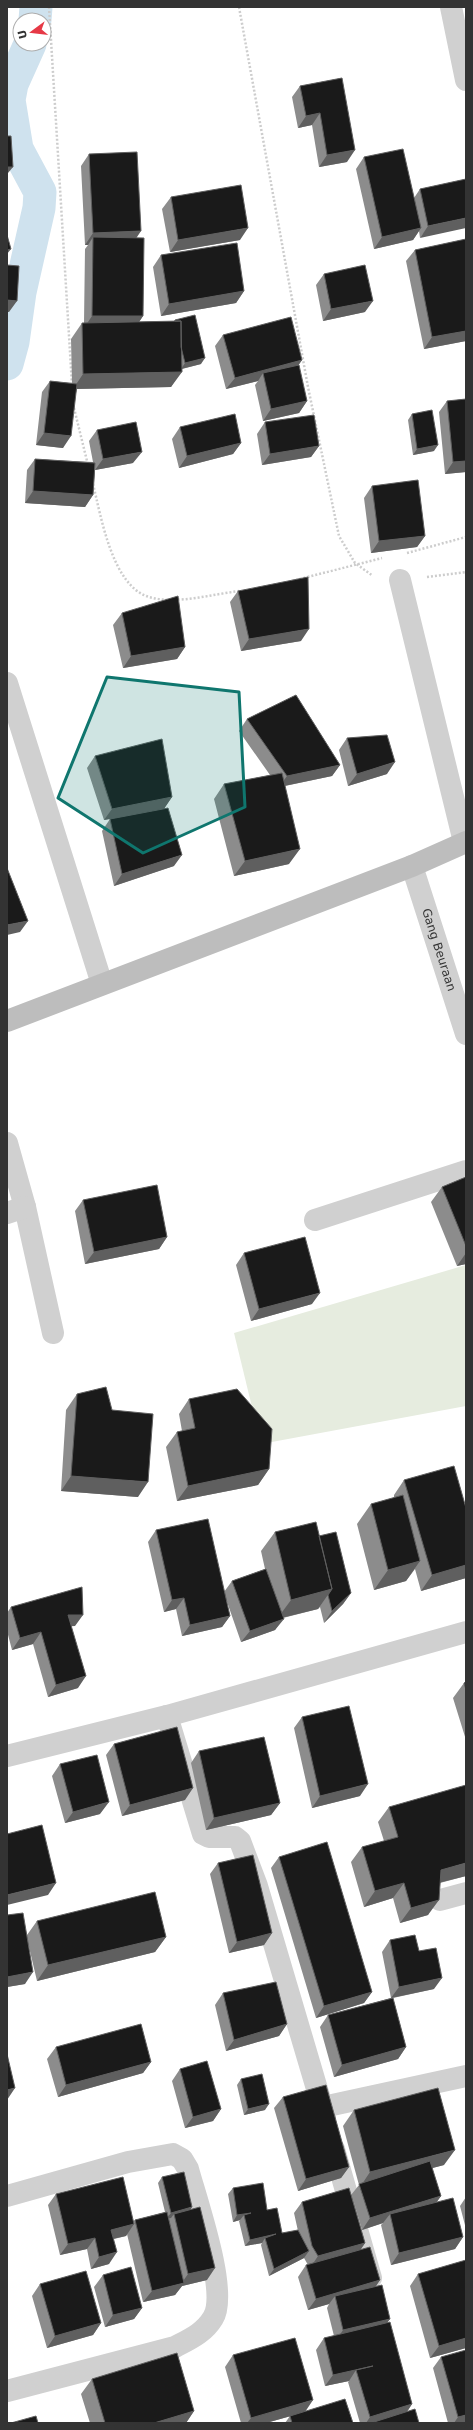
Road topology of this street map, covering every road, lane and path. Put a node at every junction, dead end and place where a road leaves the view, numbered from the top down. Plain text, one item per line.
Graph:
1 (49, 7) edge
2 (239, 7) edge
3 (451, 7) edge
4 (466, 80) edge
5 (72, 388) edge
6 (73, 404) edge
7 (90, 472) edge
8 (92, 480) edge
9 (466, 537) edge
10 (402, 554) dead end
11 (386, 557) dead end
12 (355, 563) junction
13 (466, 572) edge
14 (400, 580) junction
15 (291, 581) edge
16 (247, 590) edge
17 (7, 683) edge
18 (465, 842) edge
19 (412, 866) junction
20 (102, 984) junction
21 (7, 1021) edge
22 (466, 1034) edge
23 (7, 1143) edge
24 (466, 1171) edge
25 (16, 1210) edge
26 (315, 1220) dead end
27 (53, 1333) dead end
28 (466, 1632) edge
29 (167, 1716) junction
30 (7, 1756) edge
31 (466, 1893) edge
32 (440, 1900) edge
33 (466, 2076) edge
34 (323, 2107) junction
35 (7, 2196) edge
36 (377, 2300) edge
37 (7, 2391) edge

1 - 5 path
2 - 12 path
3 - 4 street
6 - 7 path
8 - 16 path
9 - 10 path
11 - 12 path
12 - 14 path
12 - 15 path
13 - 14 path
14 - 18 street
17 - 20 street
18 - 19 main road
19 - 20 main road
19 - 22 street, Gang Beuraan
20 - 21 main road
23 - 25 street
24 - 26 street
25 - 27 street
28 - 29 street
29 - 30 street
29 - 34 street
31 - 32 street
33 - 34 street
34 - 36 street
35 - 37 street

